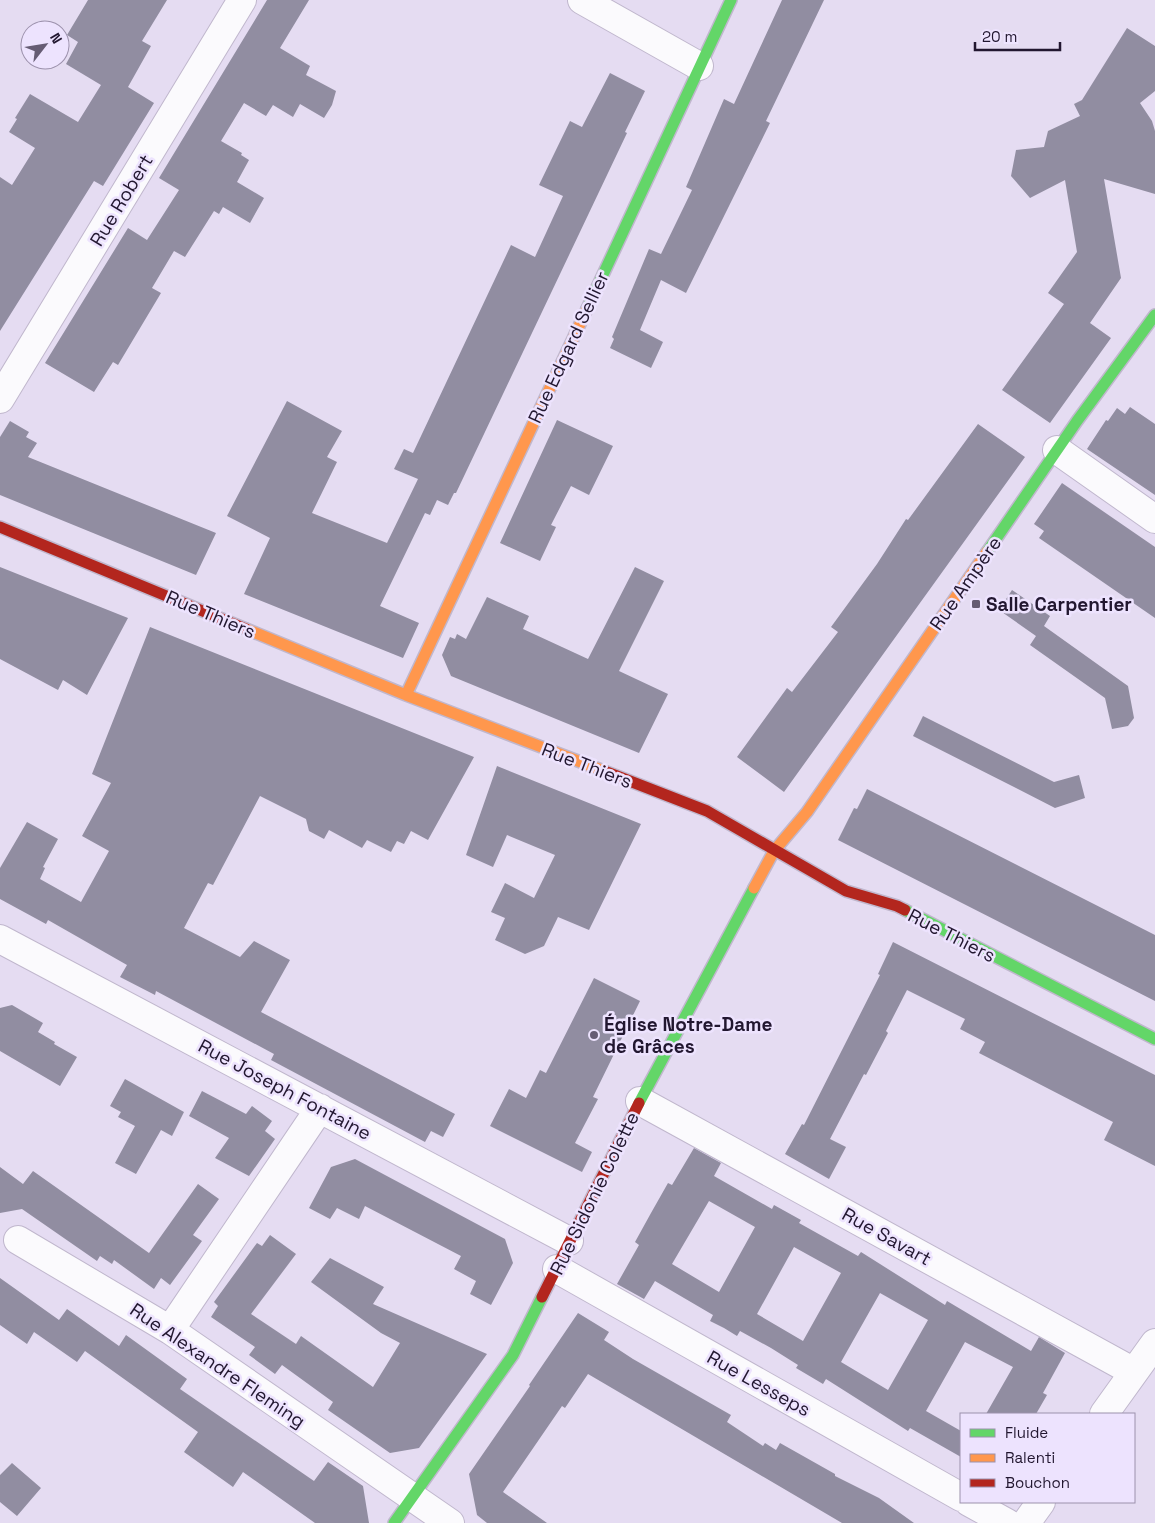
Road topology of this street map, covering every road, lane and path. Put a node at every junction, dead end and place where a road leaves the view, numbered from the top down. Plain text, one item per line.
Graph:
1 (242, 0) edge
2 (582, 0) edge
3 (731, 0) edge
4 (699, 66) junction
5 (1155, 315) edge
6 (0, 399) edge
7 (1057, 450) junction
8 (1155, 519) edge
9 (0, 527) edge
10 (406, 695) junction
11 (774, 851) junction
12 (0, 939) edge
13 (1155, 1039) edge
14 (640, 1101) junction
15 (320, 1108) junction
16 (18, 1240) dead end
17 (570, 1241) junction
18 (557, 1269) junction
19 (170, 1330) junction
20 (1155, 1343) edge
21 (1134, 1372) junction
22 (1105, 1413) edge
23 (960, 1496) edge
24 (413, 1497) junction
25 (971, 1503) edge
26 (1040, 1503) edge
27 (394, 1523) edge
28 (450, 1523) edge
29 (1007, 1523) edge
30 (1026, 1523) edge

1 - 6 street, Rue Robert
2 - 4 street
3 - 4 street, Rue Edgard Sellier
4 - 10 street, Rue Edgard Sellier
5 - 7 street, Rue Ampère
7 - 8 street
7 - 11 street, Rue Ampère
9 - 10 street, Rue Thiers
10 - 11 street, Rue Thiers
11 - 13 street, Rue Thiers
11 - 14 street, Rue Sidonie Colette
12 - 15 street, Rue Joseph Fontaine
14 - 17 street, Rue Sidonie Colette
14 - 21 street, Rue Savart
15 - 17 street, Rue Joseph Fontaine
15 - 19 street
16 - 19 street, Rue Alexandre Fleming
17 - 18 street, Rue Sidonie Colette
18 - 23 street, Rue Lesseps
18 - 24 street, Rue Sidonie Colette
19 - 24 street, Rue Alexandre Fleming
20 - 21 street
21 - 22 street
24 - 27 street, Rue Sidonie Colette
24 - 28 street, Rue Alexandre Fleming
25 - 29 street
26 - 30 street

